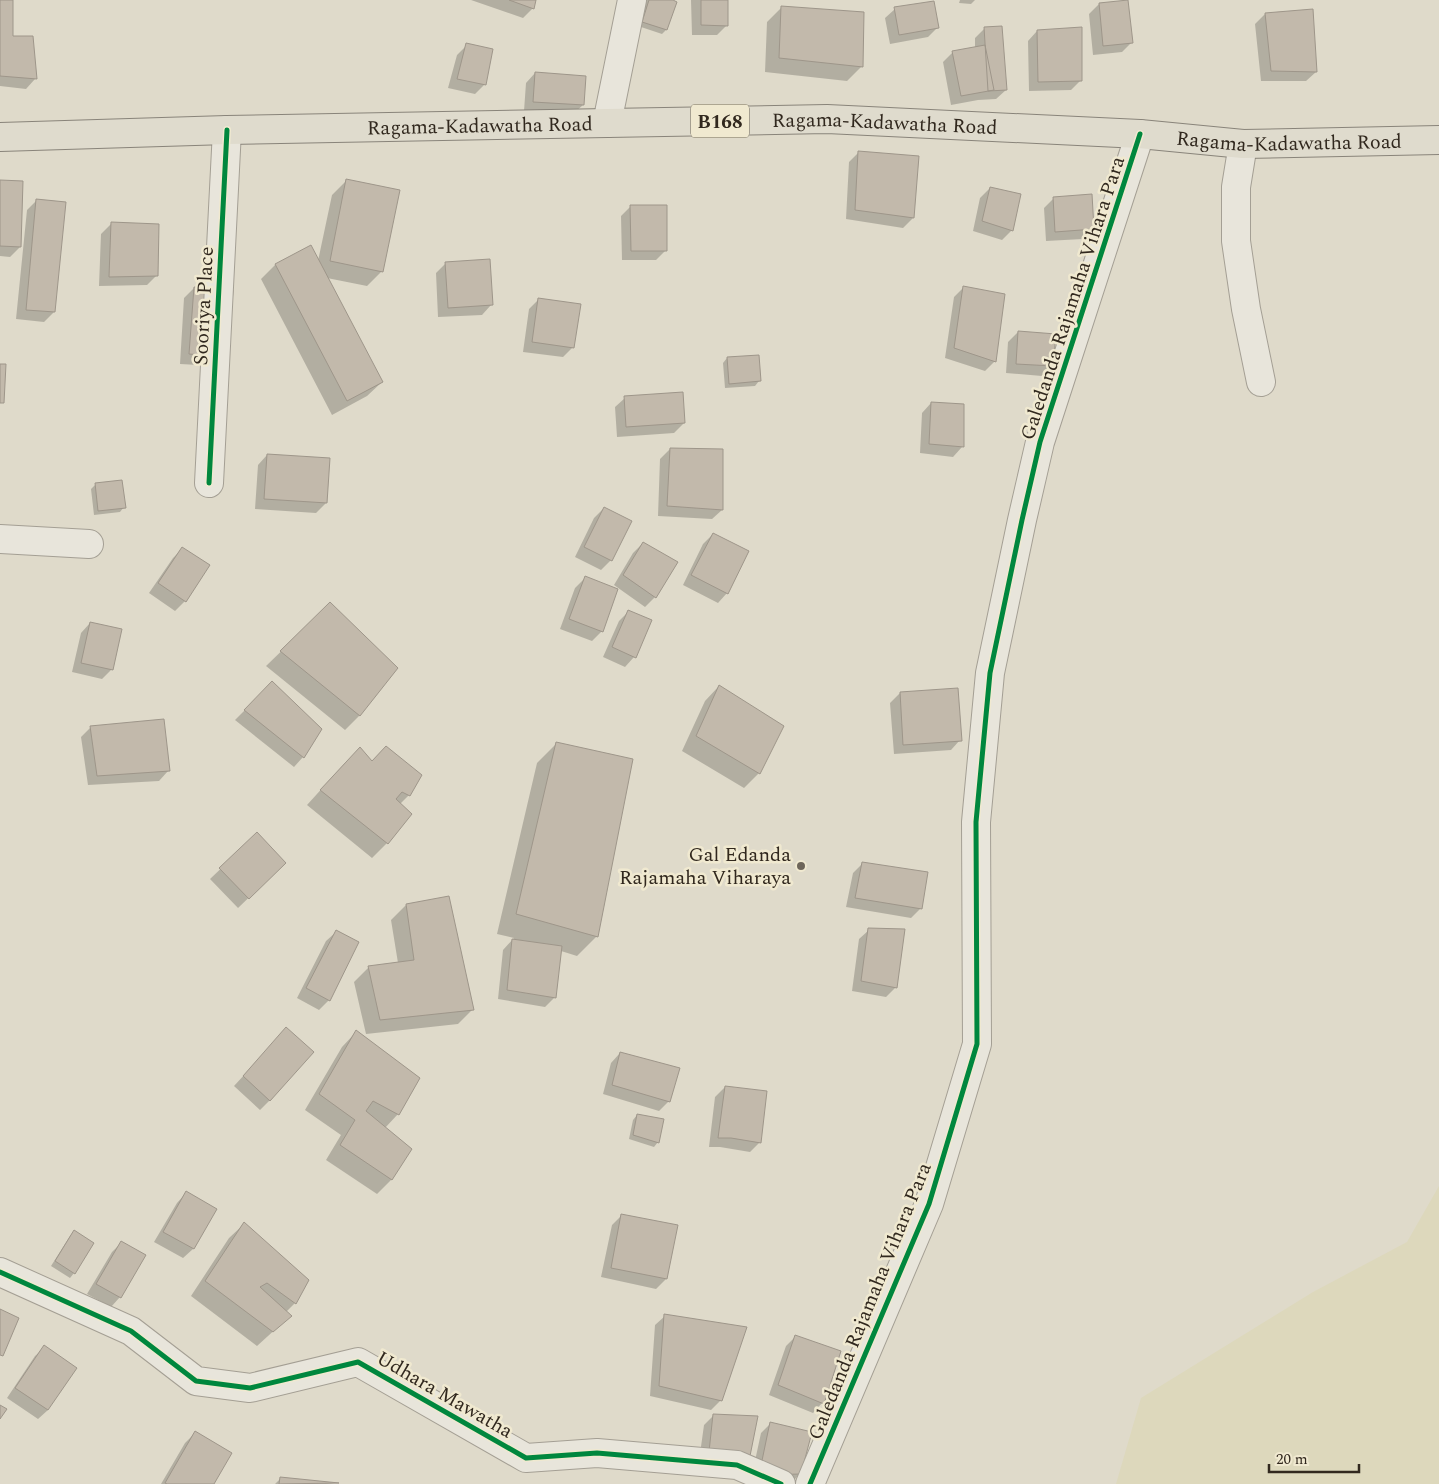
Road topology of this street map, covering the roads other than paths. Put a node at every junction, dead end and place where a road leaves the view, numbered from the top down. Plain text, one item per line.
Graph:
1 (632, 0) edge
2 (607, 123) junction
3 (227, 130) junction
4 (1140, 134) junction
5 (0, 137) edge
6 (1439, 140) edge
7 (1243, 144) junction
8 (1261, 382) dead end
9 (209, 483) dead end
10 (0, 539) edge
11 (89, 544) dead end
12 (0, 1272) edge
13 (781, 1484) edge
14 (810, 1484) edge

1 - 2 street
2 - 3 main road, Ragama-Kadawatha Road / B168
2 - 4 main road, Ragama-Kadawatha Road / B168
3 - 5 main road, Ragama-Kadawatha Road / B168
3 - 9 street, Sooriya Place
4 - 7 main road, Ragama-Kadawatha Road / B168
4 - 14 street, Galedanda Rajamaha Vihara Para
6 - 7 main road, Ragama-Kadawatha Road / B168
7 - 8 street
10 - 11 street
12 - 13 street, Udhara Mawatha

